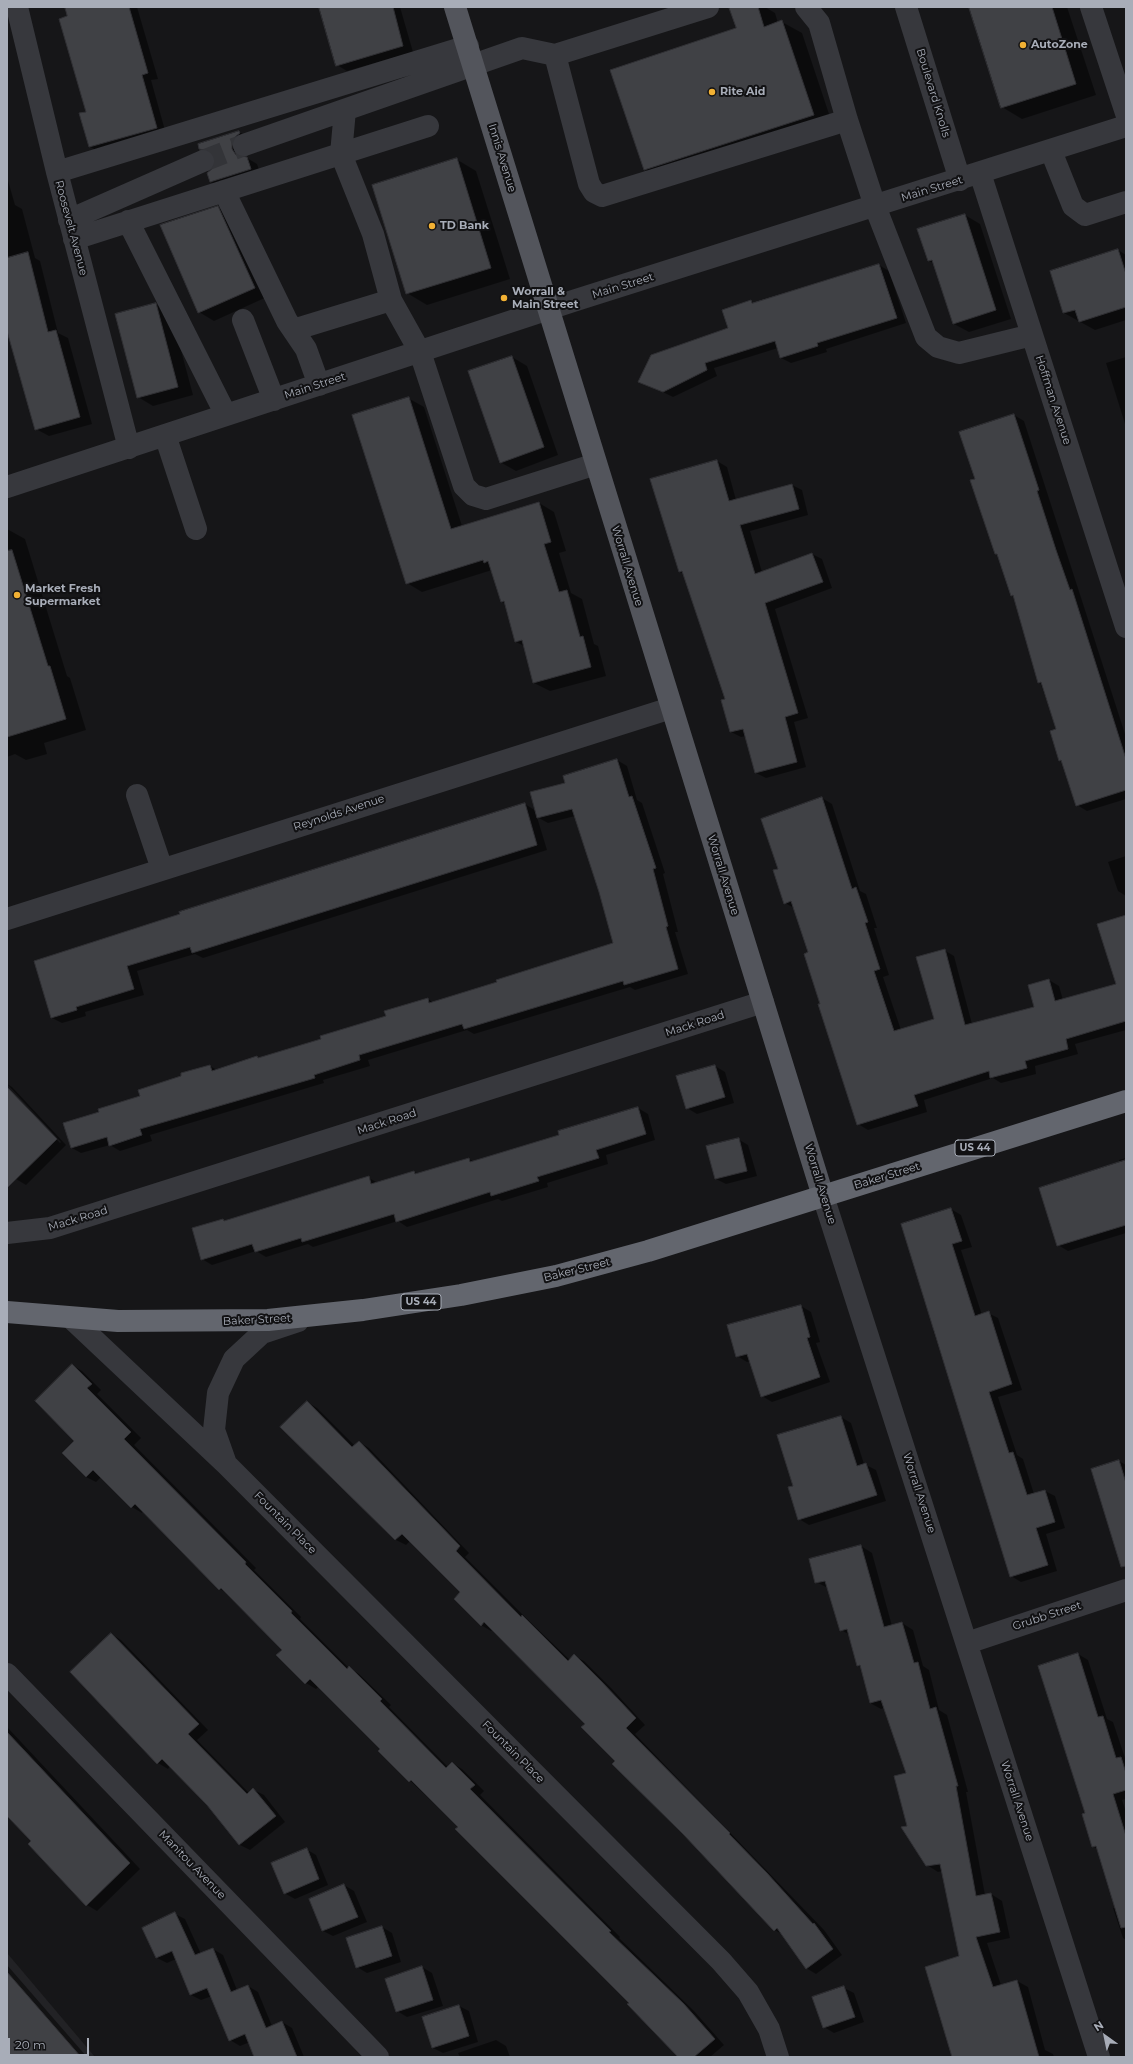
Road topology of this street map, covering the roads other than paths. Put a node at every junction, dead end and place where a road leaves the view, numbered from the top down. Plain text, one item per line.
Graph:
1 (17, 7) edge
2 (455, 7) edge
3 (708, 7) edge
4 (806, 7) edge
5 (906, 7) edge
6 (1091, 7) edge
7 (470, 55) junction
8 (556, 55) junction
9 (345, 110) junction
10 (1126, 113) edge
11 (847, 120) junction
12 (428, 126) dead end
13 (1126, 126) edge
14 (244, 145) tunnel mouth
15 (1051, 151) junction
16 (341, 154) junction
17 (203, 161) tunnel mouth
18 (56, 172) junction
19 (970, 176) junction
20 (224, 191) junction
21 (1126, 202) edge
22 (875, 206) junction
23 (128, 221) junction
24 (72, 229) junction
25 (391, 300) junction
26 (548, 310) junction
27 (243, 320) dead end
28 (293, 330) junction
29 (1032, 335) junction
30 (420, 352) junction
31 (319, 385) junction
32 (274, 400) junction
33 (226, 415) junction
34 (165, 435) junction
35 (129, 448) junction
36 (596, 464) junction
37 (7, 487) edge
38 (196, 529) dead end
39 (1126, 626) edge
40 (671, 708) junction
41 (137, 795) dead end
42 (162, 869) junction
43 (7, 919) edge
44 (763, 1002) junction
45 (1126, 1101) edge
46 (823, 1196) junction
47 (8, 1234) edge
48 (7, 1312) edge
49 (315, 1316) junction
50 (70, 1318) junction
51 (226, 1464) junction
52 (1126, 1590) edge
53 (967, 1643) junction
54 (7, 1674) edge
55 (378, 2057) edge
56 (778, 2057) edge
57 (1099, 2057) edge

1 - 18 street, Roosevelt Avenue
2 - 7 main road, Innis Avenue
3 - 8 street
4 - 11 street
5 - 19 street, Boulevard Knolls
6 - 10 street
7 - 8 street
7 - 9 street
7 - 18 street
7 - 26 main road, Innis Avenue
8 - 11 street
9 - 14 street
9 - 16 street
11 - 22 street
12 - 16 street
13 - 15 street, Main Street
15 - 19 street, Main Street
15 - 21 street
16 - 20 street
16 - 25 street
17 - 24 street
18 - 24 street, Roosevelt Avenue
19 - 22 street, Main Street
19 - 29 street, Hoffman Avenue
20 - 23 street
20 - 28 street
22 - 26 street, Main Street
22 - 29 street
23 - 24 street
23 - 33 street
24 - 35 street, Roosevelt Avenue
25 - 28 street
25 - 30 street
26 - 30 street, Main Street
26 - 36 main road, Worrall Avenue
27 - 32 street
28 - 31 street
29 - 39 street, Hoffman Avenue
30 - 31 street, Main Street
30 - 36 street
31 - 32 street, Main Street
32 - 33 street, Main Street
33 - 34 street, Main Street
34 - 35 street, Main Street
34 - 38 street
35 - 37 street, Main Street
36 - 40 main road, Worrall Avenue
40 - 42 street, Reynolds Avenue
40 - 44 main road, Worrall Avenue
41 - 42 street
42 - 43 street, Reynolds Avenue
44 - 46 main road, Worrall Avenue
44 - 47 street, Mack Road
45 - 46 highway, Baker Street / US 44
46 - 49 highway, Baker Street / US 44
46 - 53 street, Worrall Avenue
48 - 50 highway, Baker Street / US 44
49 - 50 highway, Baker Street / US 44
49 - 51 street, Fountain Place
50 - 51 street, Fountain Place
51 - 56 street, Fountain Place
52 - 53 street, Grubb Street
53 - 57 street, Worrall Avenue
54 - 55 street, Manitou Avenue

